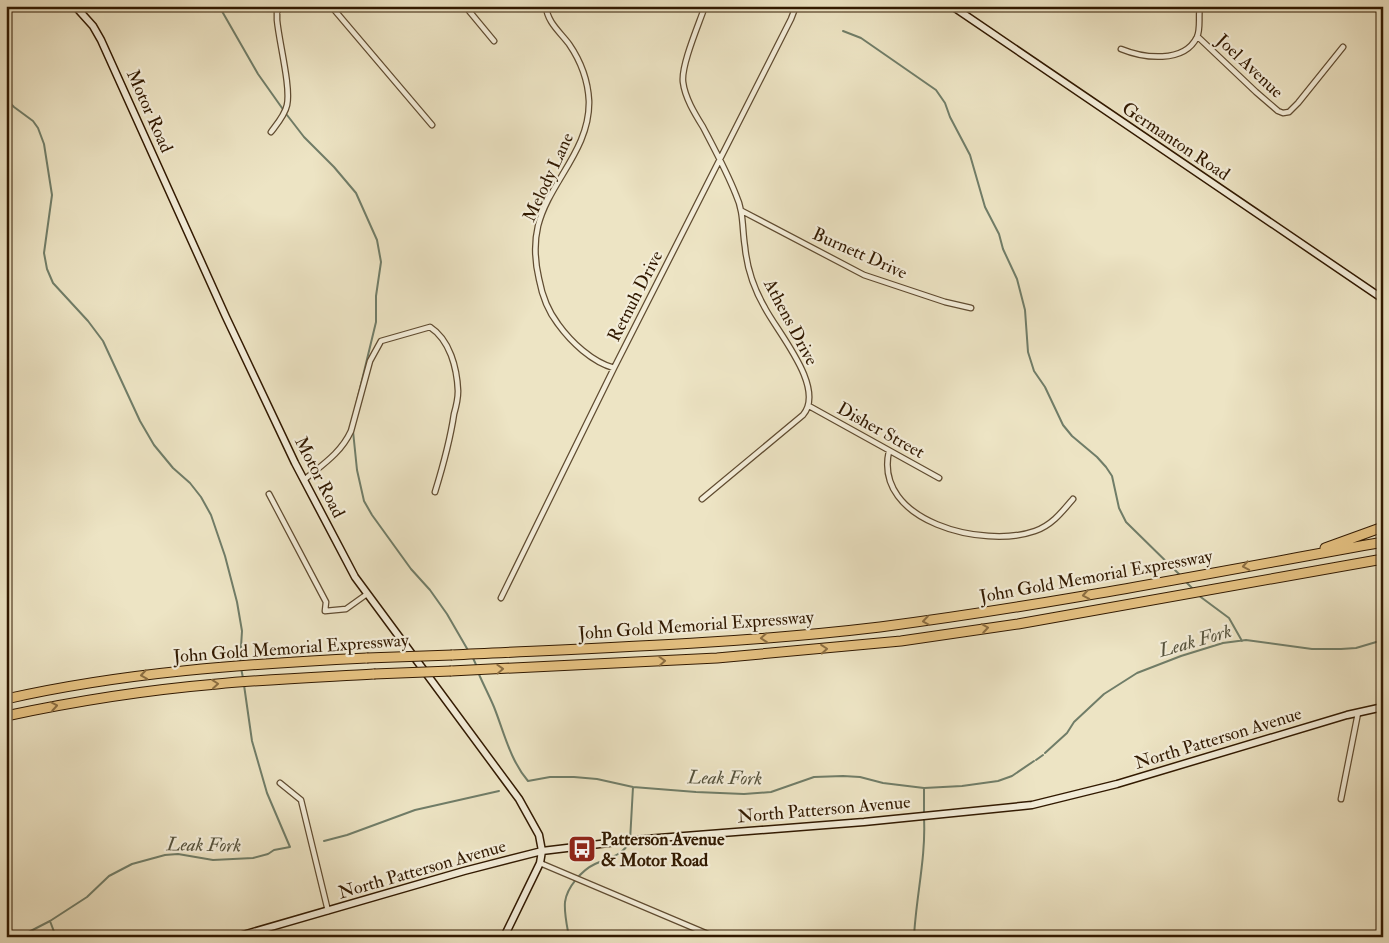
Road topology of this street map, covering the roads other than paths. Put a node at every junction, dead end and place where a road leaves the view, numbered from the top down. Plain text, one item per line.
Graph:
1 (75, 6) edge
2 (281, 6) edge
3 (331, 6) edge
4 (465, 6) edge
5 (546, 6) edge
6 (705, 6) edge
7 (796, 6) edge
8 (952, 6) edge
9 (1200, 6) edge
10 (1198, 36) junction
11 (494, 41) dead end
12 (1344, 47) dead end
13 (1121, 49) dead end
14 (432, 125) dead end
15 (271, 132) dead end
16 (720, 160) junction
17 (742, 211) junction
18 (1383, 300) edge
19 (971, 308) dead end
20 (614, 368) junction
21 (809, 406) junction
22 (889, 451) junction
23 (939, 478) dead end
24 (304, 480) junction
25 (435, 492) dead end
26 (269, 494) dead end
27 (702, 499) dead end
28 (1073, 499) dead end
29 (1383, 527) edge
30 (1383, 542) edge
31 (1294, 558) junction
32 (1383, 559) edge
33 (367, 594) junction
34 (501, 598) dead end
35 (6, 699) edge
36 (1383, 707) edge
37 (1358, 712) junction
38 (6, 716) edge
39 (280, 783) dead end
40 (1341, 799) dead end
41 (542, 851) junction
42 (540, 863) junction
43 (328, 910) junction
44 (236, 937) edge
45 (504, 937) edge
46 (715, 937) edge

1 - 24 main road, Motor Road
2 - 15 street
3 - 14 street
4 - 11 street
5 - 20 street, Melody Lane
6 - 16 street, Athens Drive
7 - 16 street, Retnuh Drive
8 - 18 main road, Germanton Road
9 - 10 street
10 - 12 street, Joel Avenue
10 - 13 street
16 - 17 street, Athens Drive
16 - 20 street, Retnuh Drive
17 - 19 street, Burnett Drive
17 - 21 street, Athens Drive
20 - 34 street, Retnuh Drive
21 - 22 street, Disher Street
21 - 27 street
22 - 23 street, Disher Street
22 - 28 street
24 - 25 street
24 - 33 main road, Motor Road
26 - 33 street
29 - 31 highway
30 - 31 highway, John Gold Memorial Expressway
31 -> 35 highway, John Gold Memorial Expressway, bridge
38 -> 32 highway, John Gold Memorial Expressway, bridge
33 - 41 main road, Motor Road
36 - 37 main road, North Patterson Avenue
37 - 40 street
37 - 41 main road, North Patterson Avenue
39 - 43 street
41 - 42 main road, Motor Road
41 - 43 main road, North Patterson Avenue
42 - 45 main road, Motor Road
42 - 46 street
43 - 44 main road, North Patterson Avenue

